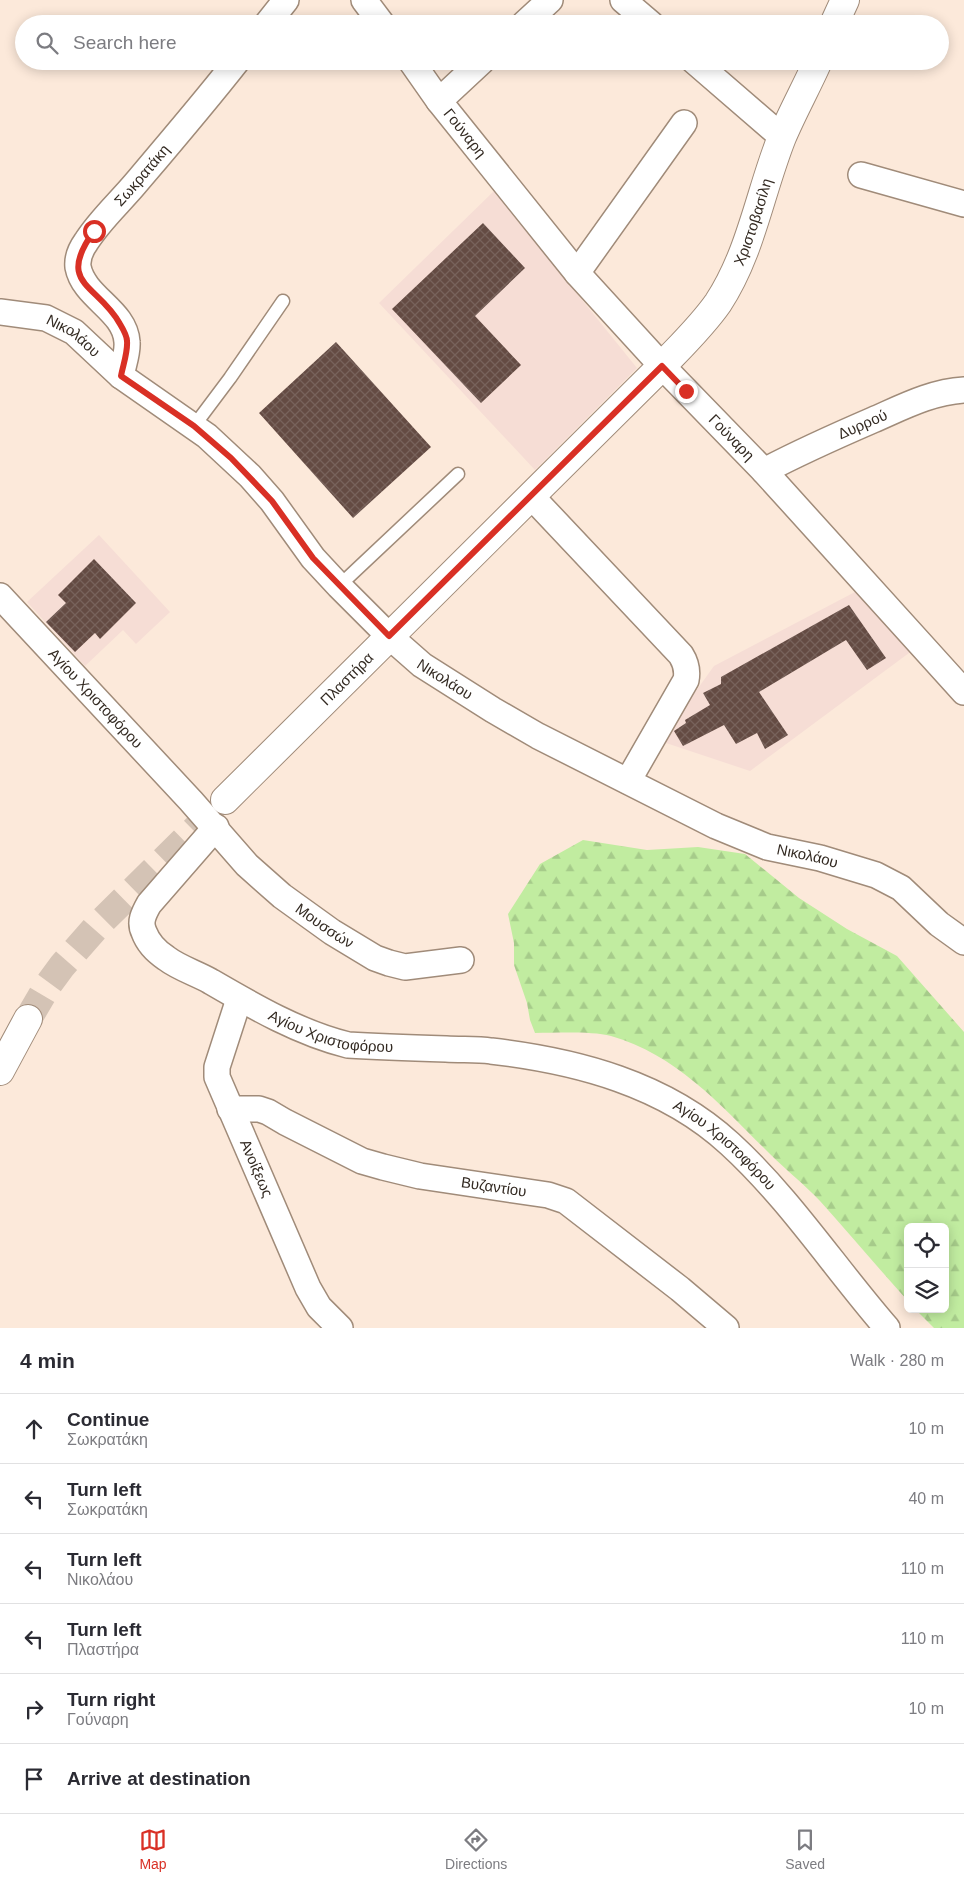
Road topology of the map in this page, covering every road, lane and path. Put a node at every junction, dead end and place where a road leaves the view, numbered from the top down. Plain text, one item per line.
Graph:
1 (286, 0) edge
2 (364, 0) edge
3 (550, 0) edge
4 (623, 0) edge
5 (845, 0) edge
6 (274, 15) edge
7 (375, 15) edge
8 (534, 15) edge
9 (640, 15) edge
10 (838, 15) edge
11 (230, 70) edge
12 (417, 70) edge
13 (472, 70) edge
14 (704, 70) edge
15 (814, 70) edge
16 (439, 101) junction
17 (684, 123) dead end
18 (782, 137) junction
19 (861, 174) dead end
20 (964, 204) edge
21 (577, 273) junction
22 (283, 300) dead end
23 (0, 312) edge
24 (662, 366) junction
25 (121, 376) junction
26 (964, 390) edge
27 (194, 426) junction
28 (764, 471) junction
29 (458, 474) dead end
30 (531, 496) junction
31 (339, 586) junction
32 (0, 596) edge
33 (389, 636) junction
34 (964, 692) edge
35 (628, 782) junction
36 (225, 800) tunnel mouth
37 (216, 827) junction
38 (964, 942) edge
39 (461, 960) dead end
40 (239, 999) junction
41 (28, 1019) tunnel mouth
42 (0, 1072) edge
43 (230, 1109) junction
44 (876, 1325) edge
45 (340, 1328) edge
46 (726, 1328) edge

1 - 6 street
2 - 7 street
3 - 8 street
4 - 9 street
5 - 10 main road
11 - 25 street, Σωκρατάκη
12 - 16 street, Γούναρη
13 - 16 street
14 - 18 street
15 - 18 main road, Χριστοβασίλη
16 - 21 street, Γούναρη
17 - 21 street
18 - 24 main road, Χριστοβασίλη
19 - 20 street
21 - 24 street, Γούναρη
22 - 27 lane
23 - 25 street, Νικολάου
24 - 28 street, Γούναρη
24 - 30 main road, Πλαστήρα
25 - 27 street, Νικολάου
26 - 28 street, Δυρρού
27 - 31 street, Νικολάου
28 - 34 street, Γούναρη
29 - 31 lane
30 - 33 main road, Πλαστήρα
30 - 35 street
31 - 33 street, Νικολάου
32 - 37 street, Αγίου Χριστοφόρου
33 - 35 street, Νικολάου
33 - 36 main road, Πλαστήρα
35 - 38 street, Νικολάου
37 - 39 street, Μουσσών
37 - 40 street, Αγίου Χριστοφόρου
40 - 43 street, Ανοίξεως
40 - 44 street, Αγίου Χριστοφόρου
41 - 42 main road
43 - 45 street, Ανοίξεως
43 - 46 street, Βυζαντίου

